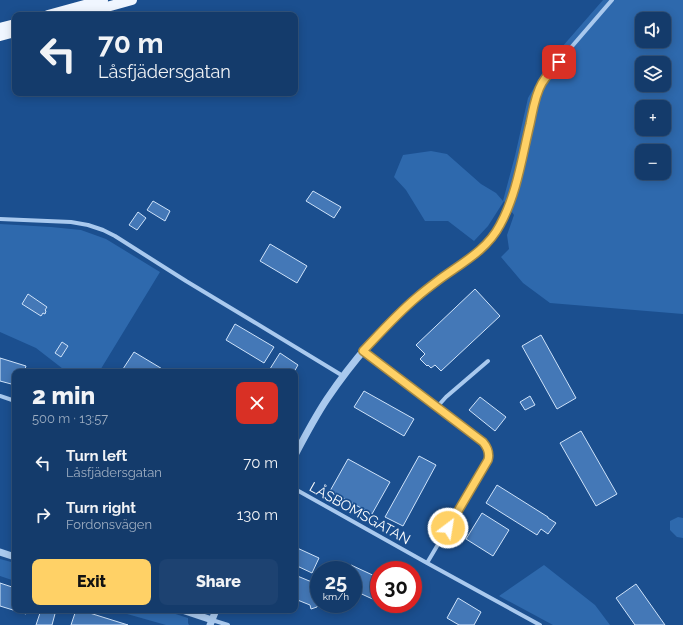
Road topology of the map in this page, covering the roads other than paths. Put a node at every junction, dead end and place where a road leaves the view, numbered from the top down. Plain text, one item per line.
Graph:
1 (103, 0) edge
2 (132, 0) edge
3 (612, 0) edge
4 (59, 12) edge
5 (89, 12) edge
6 (12, 25) edge
7 (0, 28) edge
8 (12, 33) edge
9 (0, 36) edge
10 (0, 219) edge
11 (492, 238) joint
12 (363, 351) junction
13 (488, 361) dead end
14 (343, 376) junction
15 (0, 396) edge
16 (12, 400) edge
17 (437, 407) junction
18 (298, 449) edge
19 (298, 491) edge
20 (0, 552) edge
21 (12, 556) edge
22 (427, 563) junction
23 (189, 613) edge
24 (211, 622) edge
25 (228, 625) edge
26 (540, 625) edge

1 - 4 main road
2 - 5 main road
3 - 11 street
6 - 7 main road
8 - 9 main road
10 - 14 street
11 - 12 street
12 - 14 street
12 - 17 street
13 - 17 street
14 - 18 street
15 - 16 street
17 - 22 street
19 - 22 street, LÅSBOMSGATAN
20 - 21 street
22 - 26 street, LÅSBOMSGATAN
23 - 24 street
24 - 25 street

